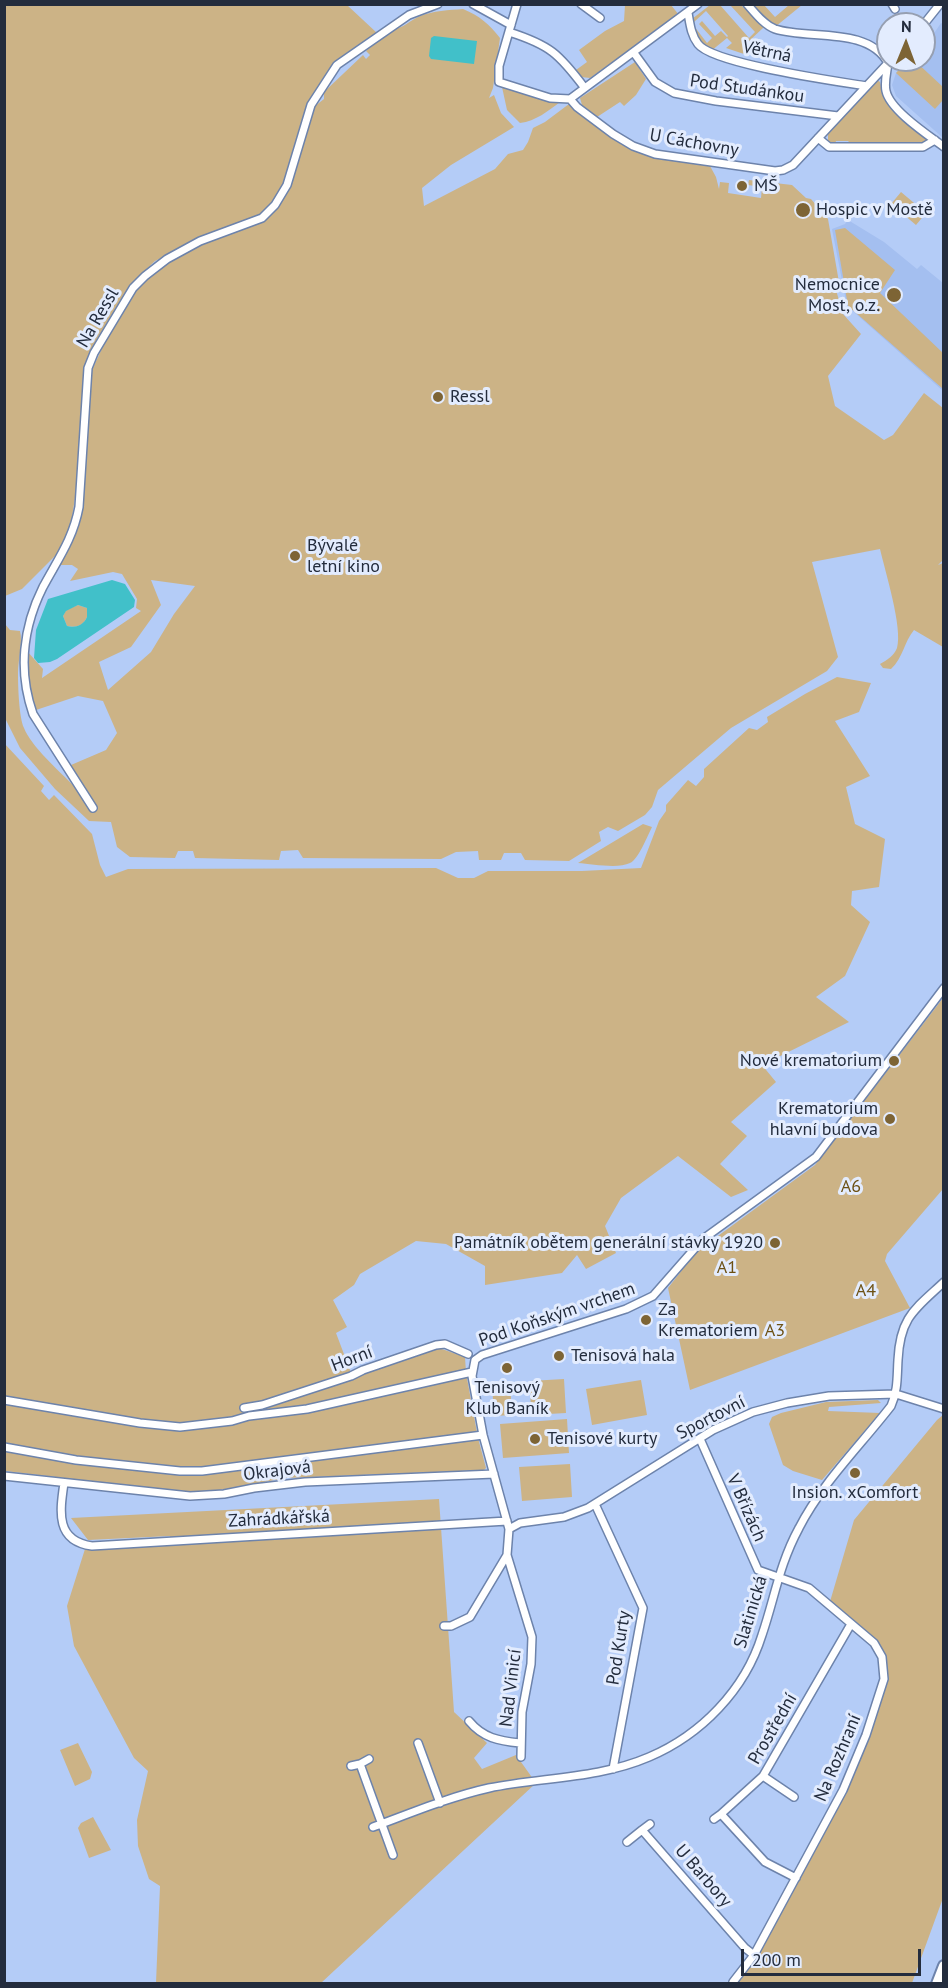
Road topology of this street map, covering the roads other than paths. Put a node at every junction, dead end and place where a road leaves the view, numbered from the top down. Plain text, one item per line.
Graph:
1 (438, 4) edge
2 (473, 4) edge
3 (517, 4) edge
4 (581, 4) edge
5 (698, 4) edge
6 (747, 4) edge
7 (688, 13) junction
8 (600, 18) dead end
9 (510, 29) junction
10 (876, 51) edge
11 (634, 53) junction
12 (880, 72) edge
13 (887, 72) edge
14 (584, 87) junction
15 (866, 87) junction
16 (570, 99) junction
17 (838, 117) junction
18 (818, 138) junction
19 (935, 140) junction
20 (944, 147) edge
21 (93, 808) dead end
22 (944, 988) edge
23 (944, 1282) edge
24 (468, 1354) dead end
25 (472, 1372) junction
26 (896, 1394) junction
27 (4, 1400) edge
28 (244, 1407) dead end
29 (944, 1409) edge
30 (483, 1435) junction
31 (700, 1439) junction
32 (4, 1447) edge
33 (494, 1474) junction
34 (4, 1476) edge
35 (64, 1483) junction
36 (595, 1504) junction
37 (508, 1525) junction
38 (507, 1555) junction
39 (777, 1577) junction
40 (851, 1624) junction
41 (444, 1626) dead end
42 (469, 1721) dead end
43 (418, 1743) dead end
44 (520, 1743) junction
45 (521, 1757) dead end
46 (369, 1759) dead end
47 (360, 1764) junction
48 (351, 1766) dead end
49 (613, 1769) junction
50 (763, 1776) junction
51 (794, 1797) dead end
52 (440, 1803) junction
53 (721, 1814) junction
54 (714, 1820) dead end
55 (381, 1824) junction
56 (650, 1824) dead end
57 (373, 1827) dead end
58 (642, 1830) junction
59 (627, 1842) dead end
60 (393, 1855) dead end
61 (796, 1878) junction
62 (754, 1955) junction
63 (944, 1966) edge
64 (733, 1982) dead end
65 (937, 1983) edge

1 - 21 street, Na Ressl
2 - 9 street
3 - 9 street
4 - 8 street
5 - 7 street
6 - 10 street
7 - 11 street
7 - 15 street, Větrná
9 - 14 street
9 - 16 street
11 - 14 street
11 - 17 street, Pod Studánkou
12 - 15 street
13 - 19 street
14 - 16 street
15 - 17 street
16 - 18 street, U Cáchovny
17 - 18 street
18 - 19 street
19 - 20 street
22 - 25 street, Pod Koňským vrchem
23 - 26 street
24 - 28 street, Horní
25 - 27 street
25 - 30 street
26 - 29 street, Sportovní
26 - 31 street, Sportovní
26 - 39 street, Slatinická
30 - 32 street
30 - 33 street
31 - 36 street, Sportovní
31 - 39 street, V Břízách
33 - 35 street, Okrajová
33 - 37 street
34 - 35 street, Okrajová
35 - 37 street, Zahrádkářská
36 - 37 street, Sportovní
36 - 49 street, Pod Kurty
37 - 38 street
38 - 41 street
38 - 44 street, Nad Vinicí
39 - 40 street, Na Rozhraní
39 - 49 street, Slatinická
40 - 50 street, Prostřední
40 - 61 street, Na Rozhraní
42 - 44 street
43 - 52 street
44 - 45 street, Nad Vinicí
46 - 47 street
47 - 48 street
47 - 55 street
49 - 52 street, Slatinická
50 - 51 street
50 - 53 street, Prostřední
52 - 55 street, Slatinická
53 - 54 street, Prostřední
53 - 61 street
55 - 57 street, Slatinická
55 - 60 street
56 - 58 street
58 - 59 street
58 - 62 street, U Barbory
61 - 62 street, Na Rozhraní
62 - 64 street, Na Rozhraní
63 - 65 street

